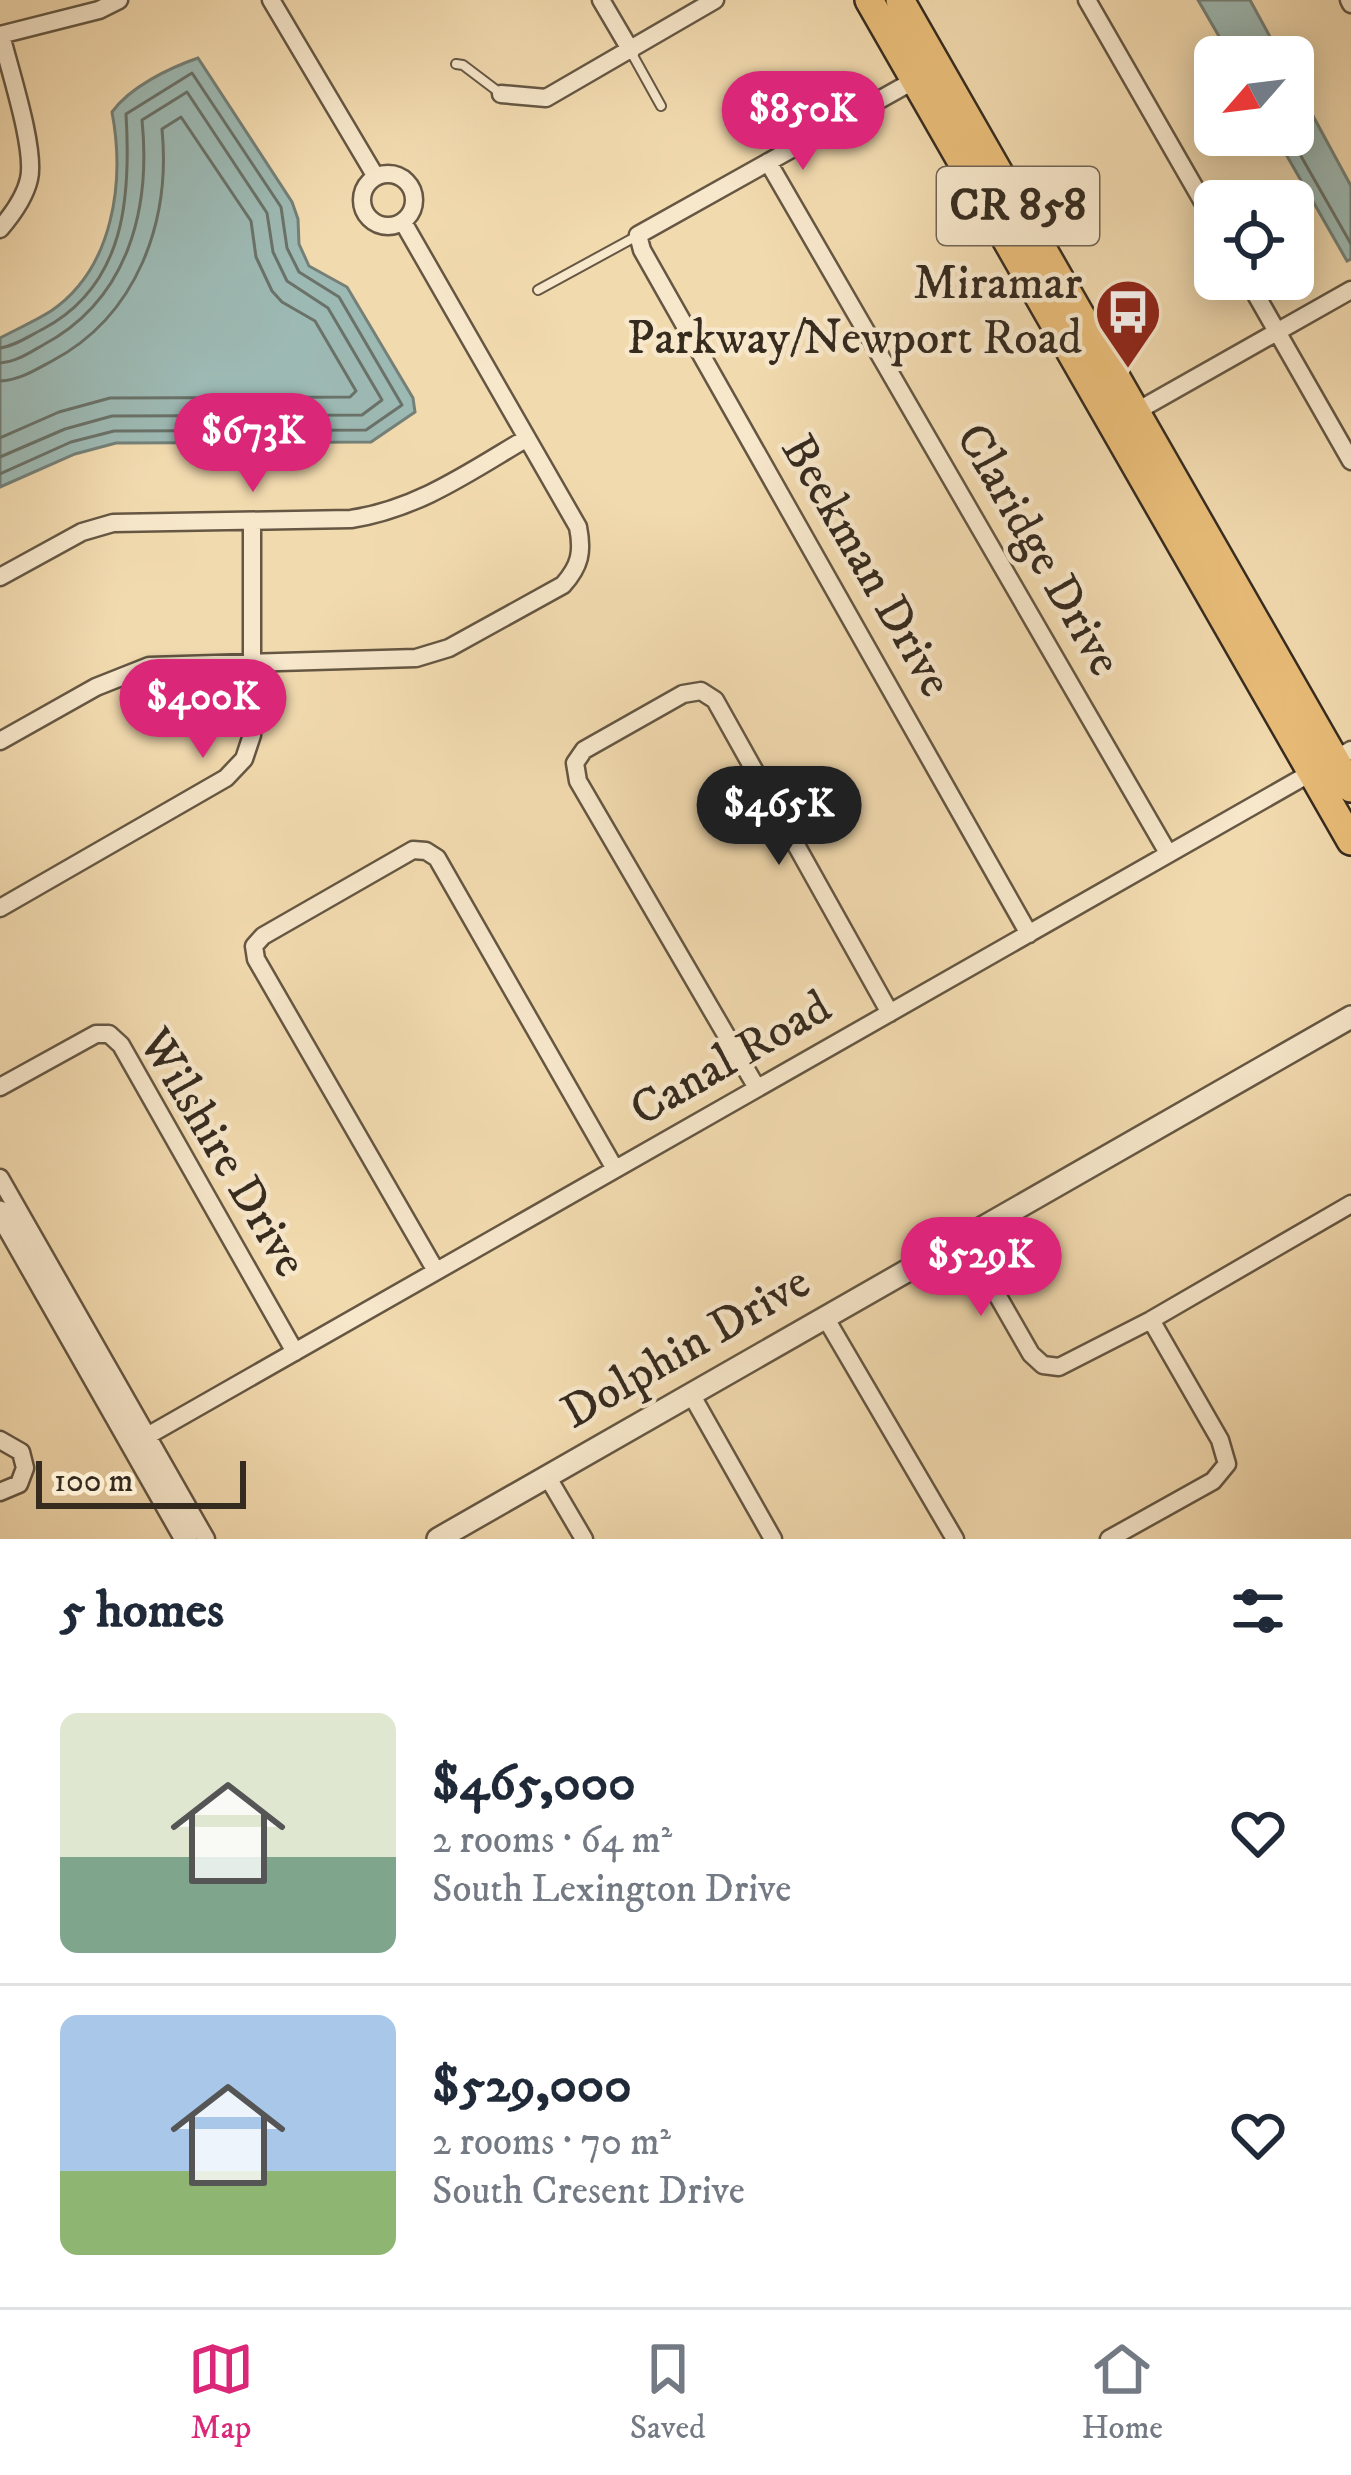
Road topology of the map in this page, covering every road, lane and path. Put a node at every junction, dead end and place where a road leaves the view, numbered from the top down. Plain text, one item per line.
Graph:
1 (118, 0) edge
2 (271, 0) edge
3 (602, 0) edge
4 (715, 0) edge
5 (869, 0) edge
6 (900, 0) edge
7 (1088, 0) edge
8 (0, 35) edge
9 (631, 51) junction
10 (456, 64) dead end
11 (927, 74) junction
12 (501, 94) joint
13 (661, 106) dead end
14 (768, 162) junction
15 (376, 177) junction
16 (1194, 186) edge
17 (403, 222) junction
18 (0, 230) edge
19 (638, 235) junction
20 (538, 290) dead end
21 (1351, 290) edge
22 (1259, 300) edge
23 (1277, 332) junction
24 (1124, 418) junction
25 (527, 438) junction
26 (1351, 461) edge
27 (252, 521) junction
28 (0, 577) edge
29 (253, 662) junction
30 (0, 741) edge
31 (1333, 760) edge
32 (1351, 788) edge
33 (1351, 841) edge
34 (1168, 853) junction
35 (0, 908) edge
36 (1029, 934) junction
37 (890, 1013) junction
38 (1351, 1017) edge
39 (0, 1087) edge
40 (758, 1088) junction
41 (615, 1169) junction
42 (0, 1178) edge
43 (1351, 1204) edge
44 (0, 1212) edge
45 (964, 1237) junction
46 (436, 1271) junction
47 (825, 1317) junction
48 (1151, 1320) junction
49 (295, 1352) junction
50 (691, 1394) junction
51 (149, 1435) junction
52 (0, 1440) edge
53 (548, 1476) junction
54 (0, 1492) edge
55 (186, 1539) edge
56 (206, 1539) edge
57 (438, 1539) edge
58 (584, 1539) edge
59 (773, 1539) edge
60 (955, 1539) edge
61 (1109, 1539) edge

1 - 8 street
2 - 15 street
3 - 9 street
4 - 9 street
5 - 11 main road, CR 858
6 - 11 main road, CR 858
7 - 16 street
8 - 18 street
9 - 12 street
9 - 13 lane
10 - 12 lane
11 - 14 street
11 - 24 main road, CR 858
14 - 19 street
14 - 34 street, Claridge Drive
15 - 17 street
15 - 17 street
17 - 25 street
19 - 20 lane
19 - 36 street, Beekman Drive
21 - 23 street
22 - 23 street
23 - 24 street
23 - 26 street
24 - 31 main road, CR 858
25 - 27 street
25 - 29 street
27 - 28 street
27 - 29 street
29 - 30 street
29 - 35 street
31 - 32 main road, CR 858
31 - 33 main road, CR 858
31 - 34 street, Canal Road
34 - 36 street, Canal Road
36 - 37 street, Canal Road
37 - 40 street, Canal Road
37 - 40 street
38 - 45 street, Dolphin Drive
39 - 49 street, Wilshire Drive
40 - 41 street, Canal Road
41 - 46 street, Canal Road
41 - 46 street
42 - 51 street
43 - 48 street
44 - 55 street
45 - 47 street, Dolphin Drive
45 - 48 street
46 - 49 street, Canal Road
47 - 50 street, Dolphin Drive
47 - 60 street
48 - 61 street
49 - 51 street, Canal Road
50 - 53 street, Dolphin Drive
50 - 59 street
51 - 56 street
52 - 54 street
53 - 57 street, Dolphin Drive
53 - 58 street

